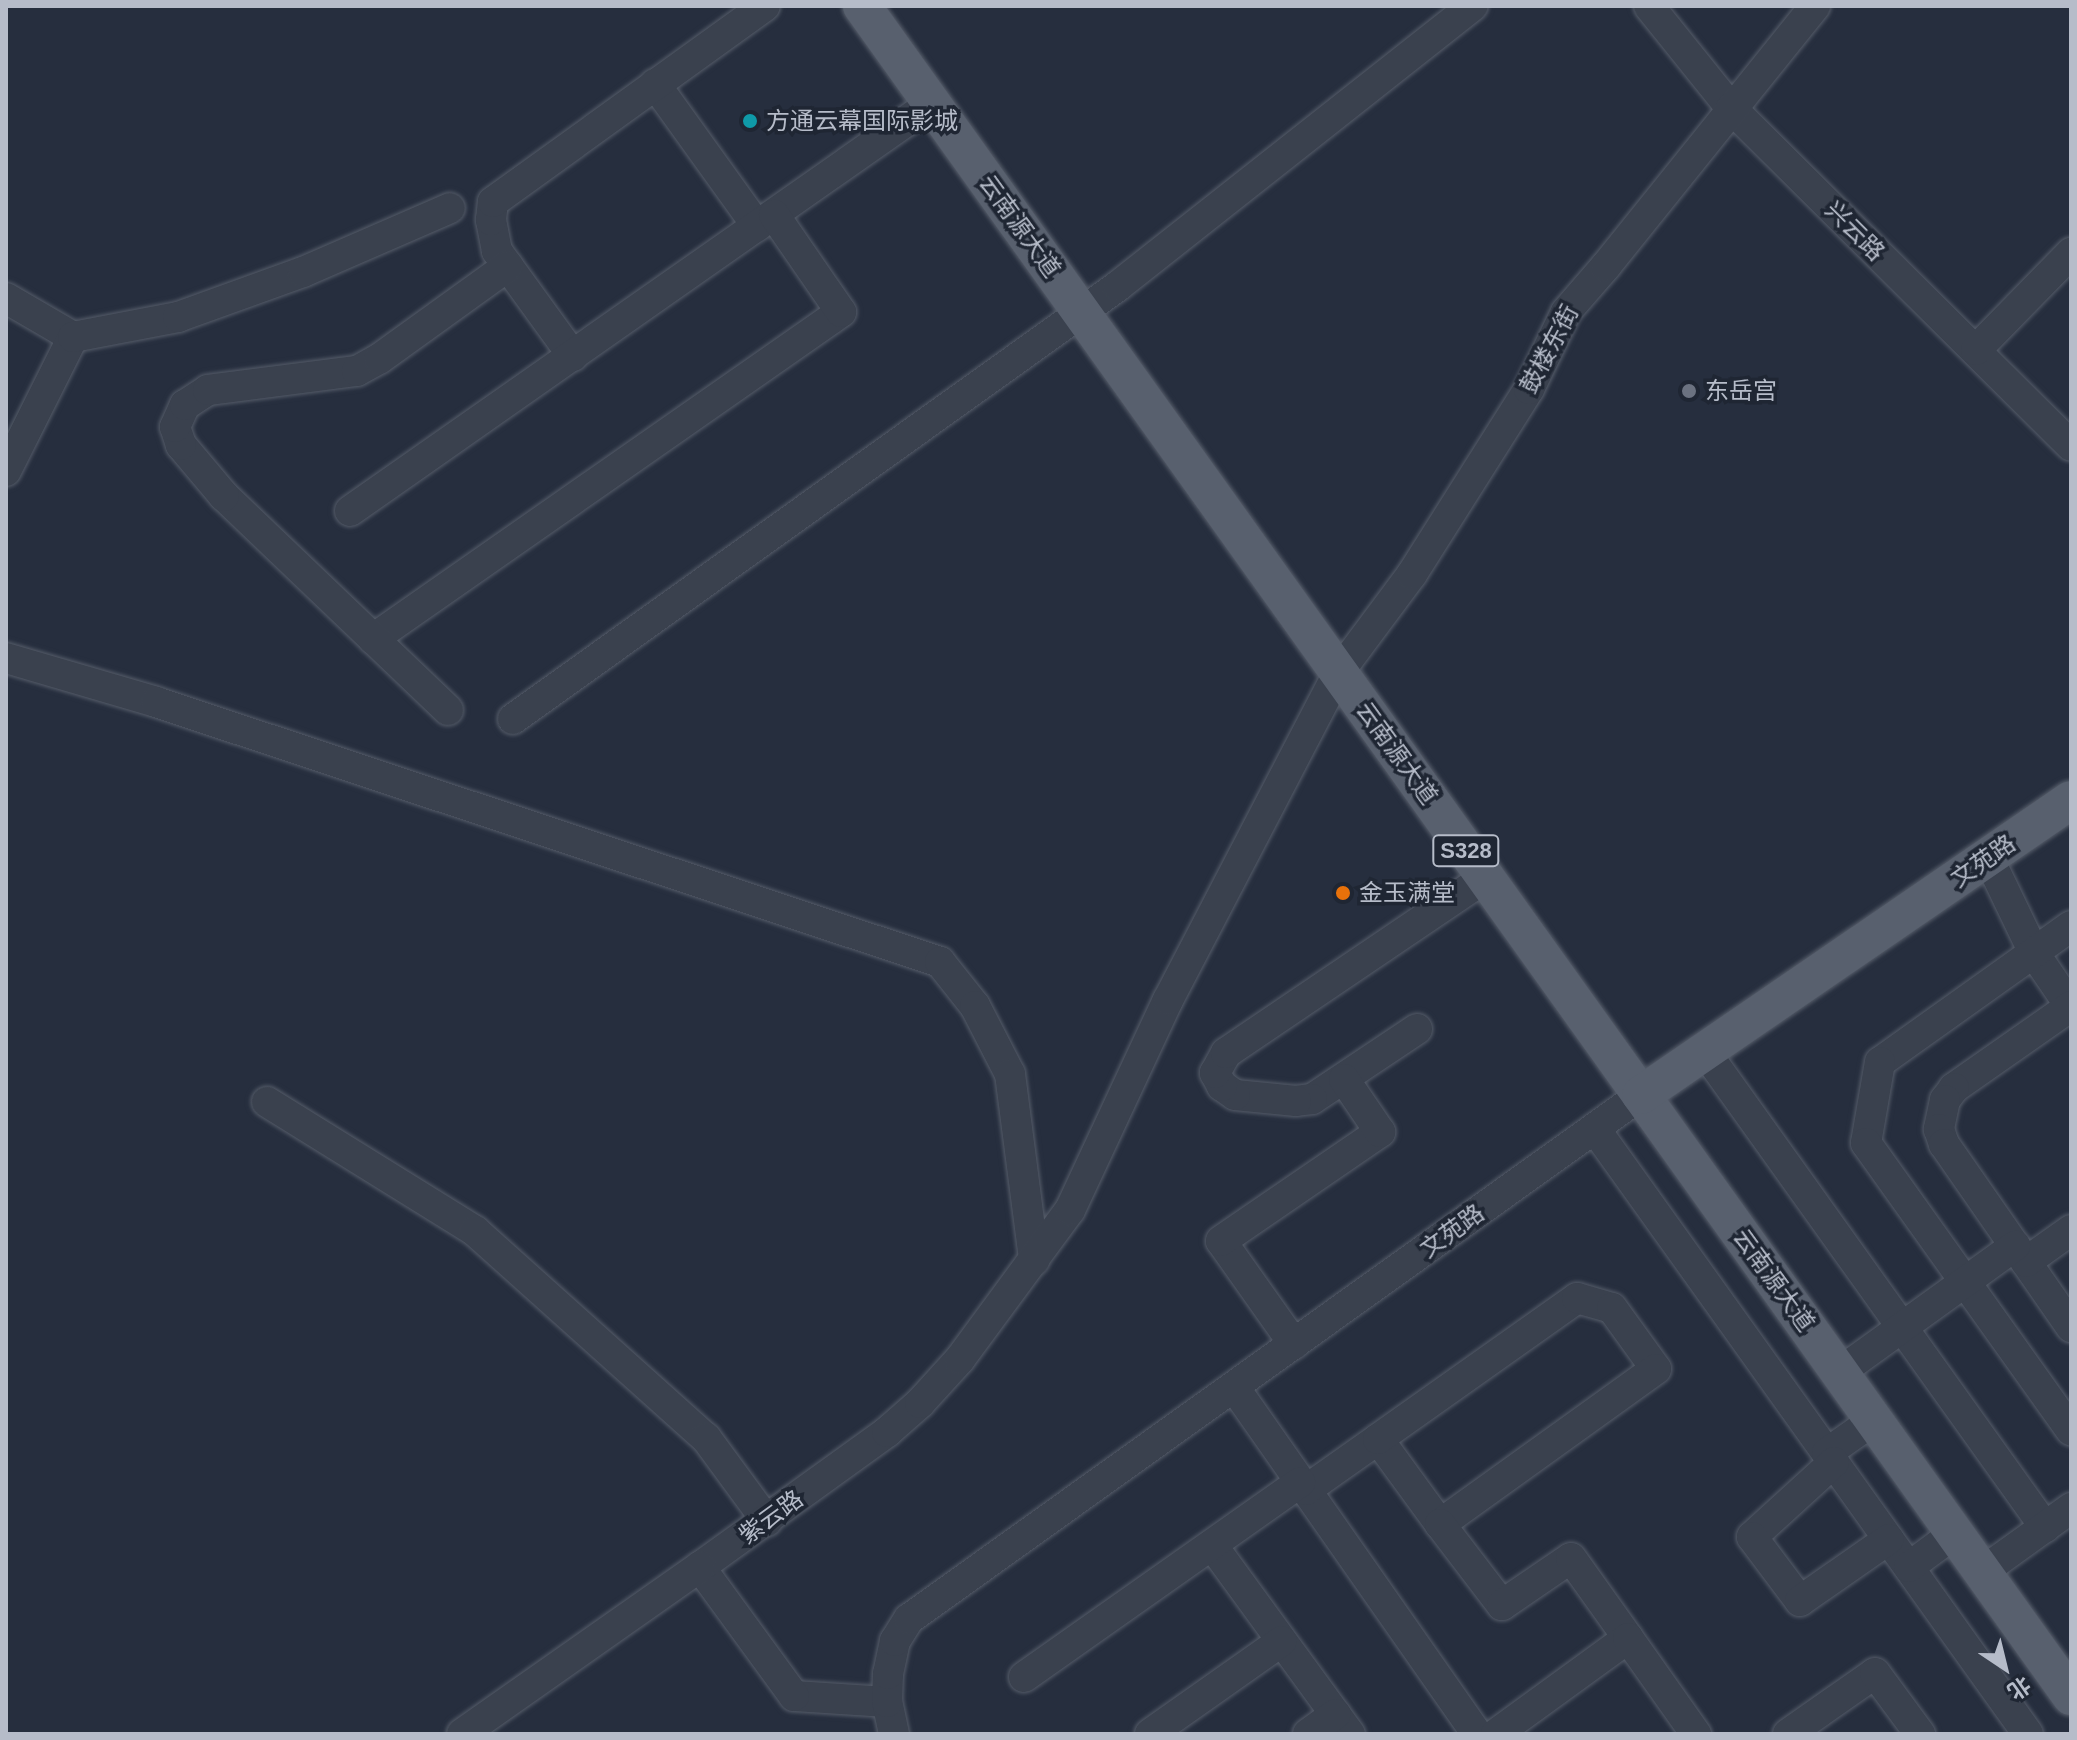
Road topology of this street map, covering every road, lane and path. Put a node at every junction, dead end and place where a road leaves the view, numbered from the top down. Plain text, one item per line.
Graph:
1 (765, 6) edge
2 (862, 6) edge
3 (1649, 6) edge
4 (1815, 6) edge
5 (1460, 10) edge
6 (655, 84) junction
7 (932, 103) junction
8 (1731, 108) junction
9 (450, 208) dead end
10 (765, 220) junction
11 (2071, 253) edge
12 (508, 266) junction
13 (6, 298) edge
14 (1081, 312) junction
15 (73, 337) junction
16 (1976, 350) junction
17 (573, 356) junction
18 (2071, 446) edge
19 (6, 471) edge
20 (350, 511) dead end
21 (373, 639) junction
22 (6, 658) edge
23 (1339, 672) junction
24 (448, 710) dead end
25 (513, 719) dead end
26 (2071, 800) edge
27 (1988, 857) junction
28 (1486, 877) junction
29 (2071, 926) edge
30 (2034, 953) junction
31 (2070, 1006) edge
32 (1417, 1029) dead end
33 (1706, 1053) junction
34 (1344, 1079) junction
35 (1641, 1095) junction
36 (267, 1102) dead end
37 (1595, 1129) junction
38 (2071, 1230) edge
39 (2020, 1254) junction
40 (1034, 1260) junction
41 (1966, 1282) junction
42 (2071, 1327) edge
43 (1902, 1328) junction
44 (1294, 1344) junction
45 (1840, 1372) junction
46 (1234, 1387) junction
47 (1874, 1420) junction
48 (2071, 1430) edge
49 (1378, 1439) junction
50 (1831, 1458) junction
51 (1303, 1486) junction
52 (2071, 1508) edge
53 (767, 1521) junction
54 (1440, 1524) junction
55 (2045, 1527) junction
56 (1955, 1533) junction
57 (1889, 1539) junction
58 (1212, 1545) junction
59 (700, 1567) junction
60 (1909, 1567) junction
61 (1982, 1572) junction
62 (1628, 1638) junction
63 (1282, 1641) junction
64 (1024, 1677) dead end
65 (2071, 1696) edge
66 (887, 1702) junction
67 (1343, 1724) edge
68 (462, 1734) edge
69 (894, 1734) edge
70 (1150, 1734) edge
71 (1308, 1734) edge
72 (1477, 1734) edge
73 (1496, 1734) edge
74 (1696, 1734) edge
75 (1788, 1734) edge
76 (1920, 1734) edge
77 (2028, 1734) edge

1 - 6 street
2 - 7 main road, 云南源大道 / S328
3 - 8 street, 兴云路
4 - 8 street, 鼓楼东街
5 - 14 street
6 - 10 street
6 - 12 street
7 - 10 street
7 - 14 main road, 云南源大道 / S328
8 - 16 street, 兴云路
8 - 23 street, 鼓楼东街
9 - 15 street
10 - 17 street
10 - 21 street
11 - 16 street
12 - 17 street
12 - 21 street
13 - 15 street
14 - 23 main road, 云南源大道 / S328
14 - 25 street
15 - 19 street
16 - 18 street, 兴云路
17 - 20 street
21 - 24 street
22 - 40 street
23 - 28 main road, 云南源大道 / S328
23 - 40 street, 鼓楼东街
26 - 27 main road, 文苑路
27 - 30 street
27 - 33 main road, 文苑路
28 - 34 street
28 - 35 main road, 云南源大道 / S328
29 - 30 street
30 - 31 street
30 - 41 street
31 - 39 street
32 - 34 street
33 - 35 main road, 文苑路
33 - 43 street
34 - 44 street
35 - 37 street, 文苑路
35 - 45 main road, 云南源大道 / S328
36 - 53 street
37 - 44 street, 文苑路
37 - 50 street
38 - 39 street
39 - 41 street
39 - 42 street
40 - 53 street, 紫云路
41 - 43 street
41 - 48 street
43 - 45 street
43 - 55 street
44 - 46 street, 文苑路
45 - 47 main road, 云南源大道 / S328
46 - 51 street
46 - 66 street, 文苑路
47 - 50 street
47 - 56 main road, 云南源大道 / S328
49 - 51 street
49 - 54 street
49 - 54 street
50 - 57 street
50 - 57 street
51 - 58 street
51 - 72 street
52 - 55 street
53 - 59 street, 紫云路
54 - 62 street
55 - 61 street
56 - 60 street
56 - 61 main road, 云南源大道 / S328
57 - 60 street
58 - 63 street
58 - 64 street
59 - 66 street
59 - 68 street, 紫云路
60 - 77 street
61 - 65 main road, 云南源大道 / S328
62 - 73 street
62 - 74 street
63 - 67 street
63 - 70 street
66 - 69 street
67 - 71 street
75 - 76 street

